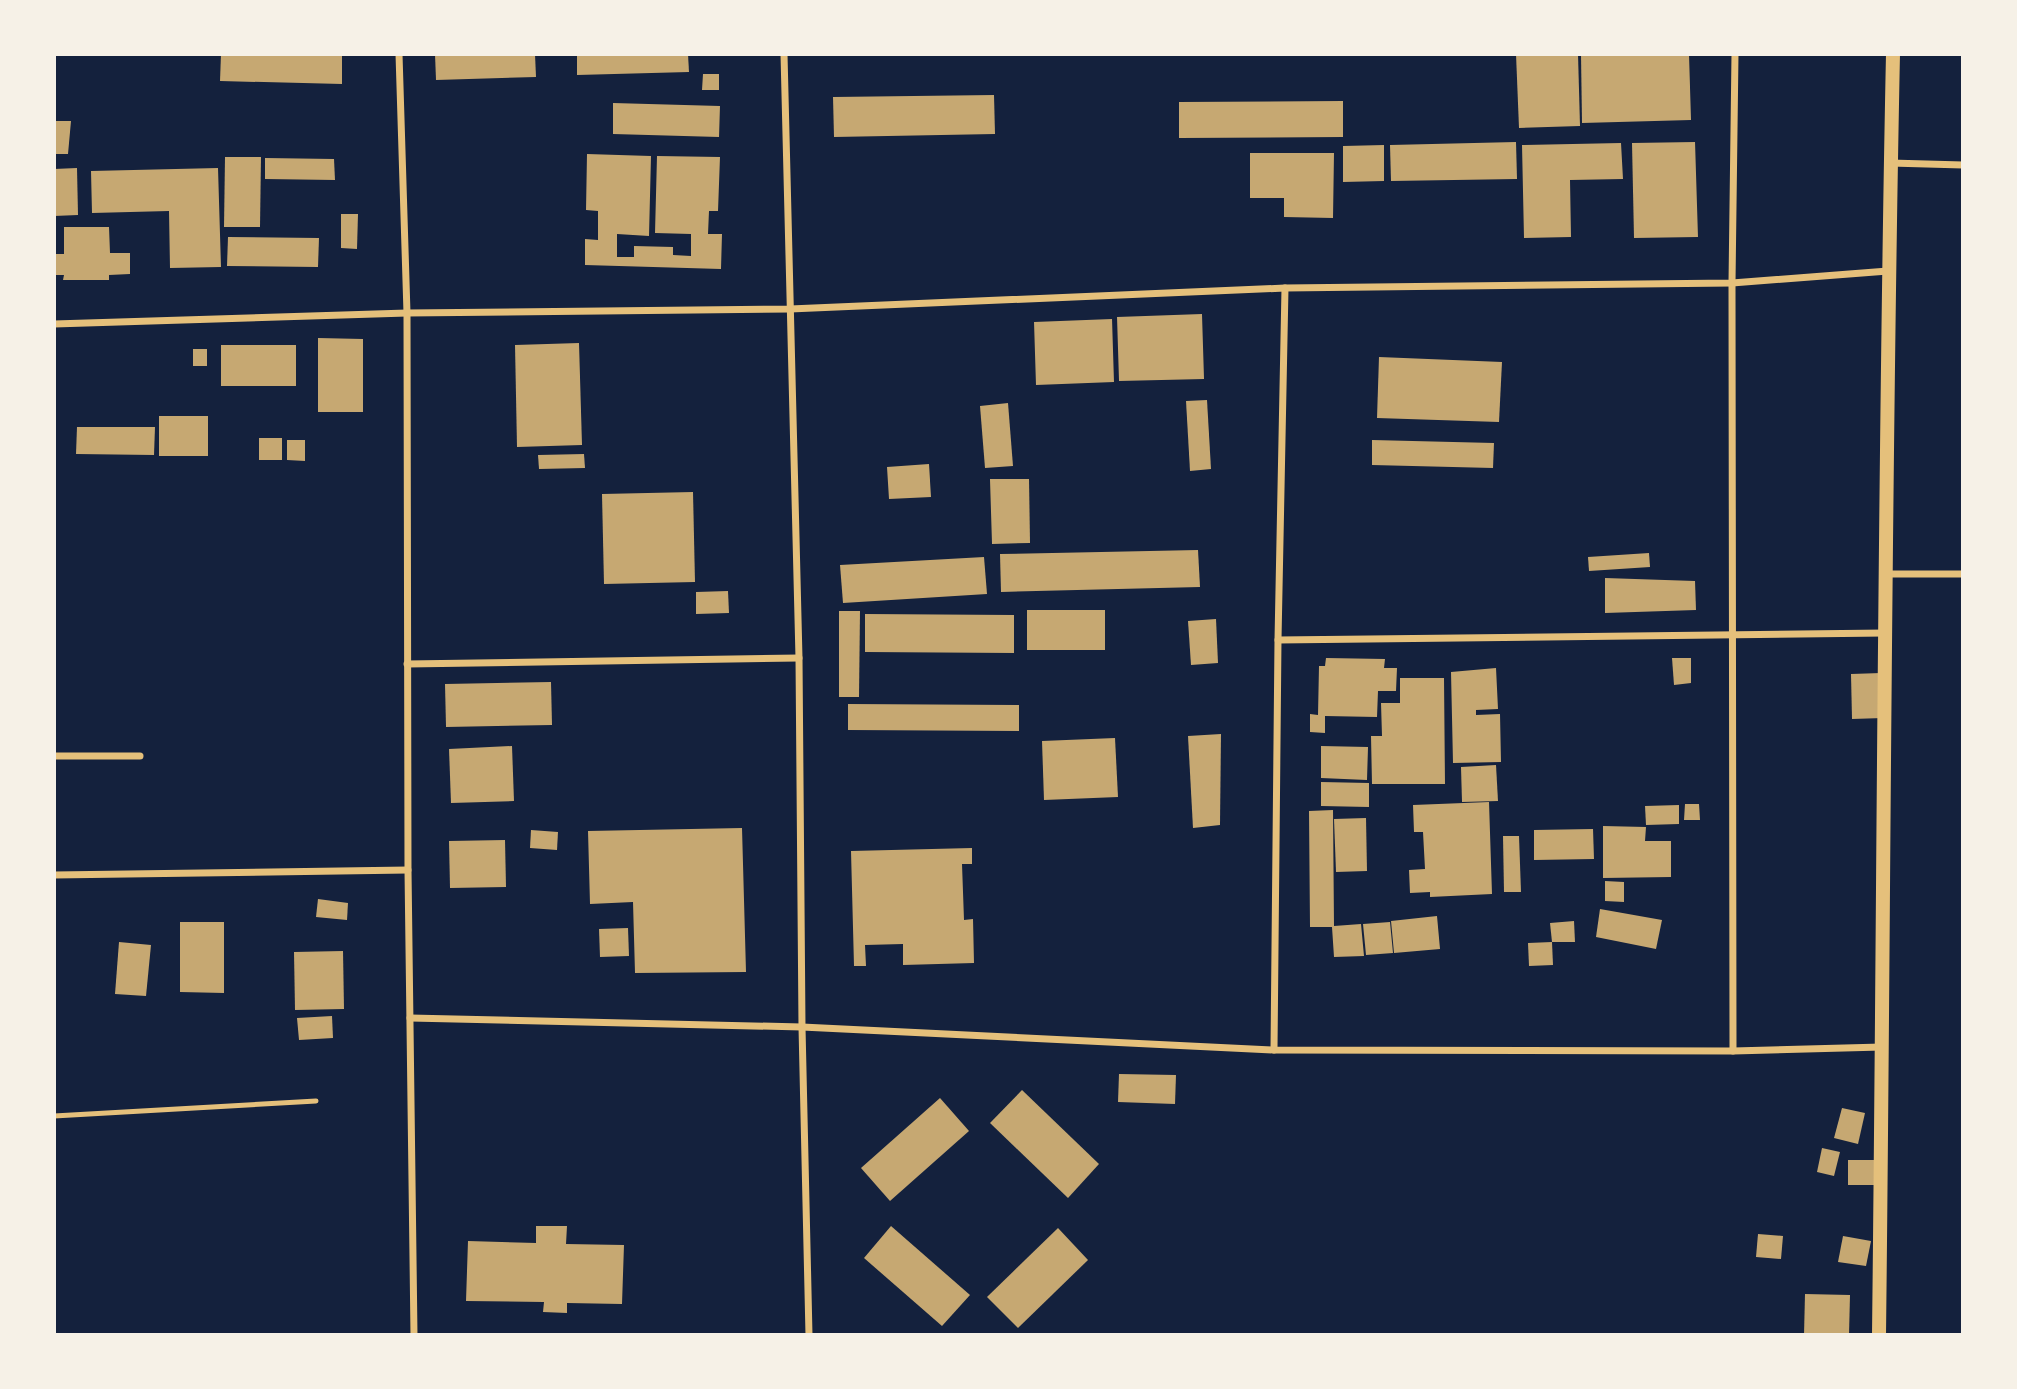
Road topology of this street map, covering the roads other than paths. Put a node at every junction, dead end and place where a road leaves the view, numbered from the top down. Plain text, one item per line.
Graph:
1 (399, 54) edge
2 (784, 54) edge
3 (1735, 54) edge
4 (1893, 54) edge
5 (1891, 163) junction
6 (1963, 165) edge
7 (1888, 271) junction
8 (1732, 283) junction
9 (1285, 288) junction
10 (790, 309) junction
11 (407, 313) junction
12 (54, 324) edge
13 (1887, 574) junction
14 (1963, 574) edge
15 (1885, 633) junction
16 (1732, 636) junction
17 (1278, 640) junction
18 (799, 658) junction
19 (407, 664) junction
20 (54, 756) edge
21 (140, 756) dead end
22 (408, 870) junction
23 (54, 876) edge
24 (410, 1018) junction
25 (802, 1027) junction
26 (1882, 1047) junction
27 (1274, 1050) junction
28 (1733, 1051) junction
29 (316, 1101) dead end
30 (54, 1116) edge
31 (414, 1335) edge
32 (809, 1335) edge
33 (1879, 1335) edge

1 - 11 street
2 - 10 street
3 - 8 street
4 - 5 main road
5 - 6 street
5 - 7 main road
7 - 8 street
7 - 13 main road
8 - 9 street
8 - 16 street
9 - 10 street
9 - 17 street
10 - 11 street
10 - 18 street
11 - 12 street
11 - 19 street
13 - 14 street
13 - 15 main road
15 - 16 street
15 - 26 main road
16 - 17 street
16 - 28 street
17 - 27 street
18 - 19 street
18 - 25 street
19 - 22 street
20 - 21 street
22 - 23 street
22 - 24 street
24 - 25 street
24 - 31 street
25 - 27 street
25 - 32 street
26 - 28 street
26 - 33 main road
27 - 28 street
29 - 30 lane

